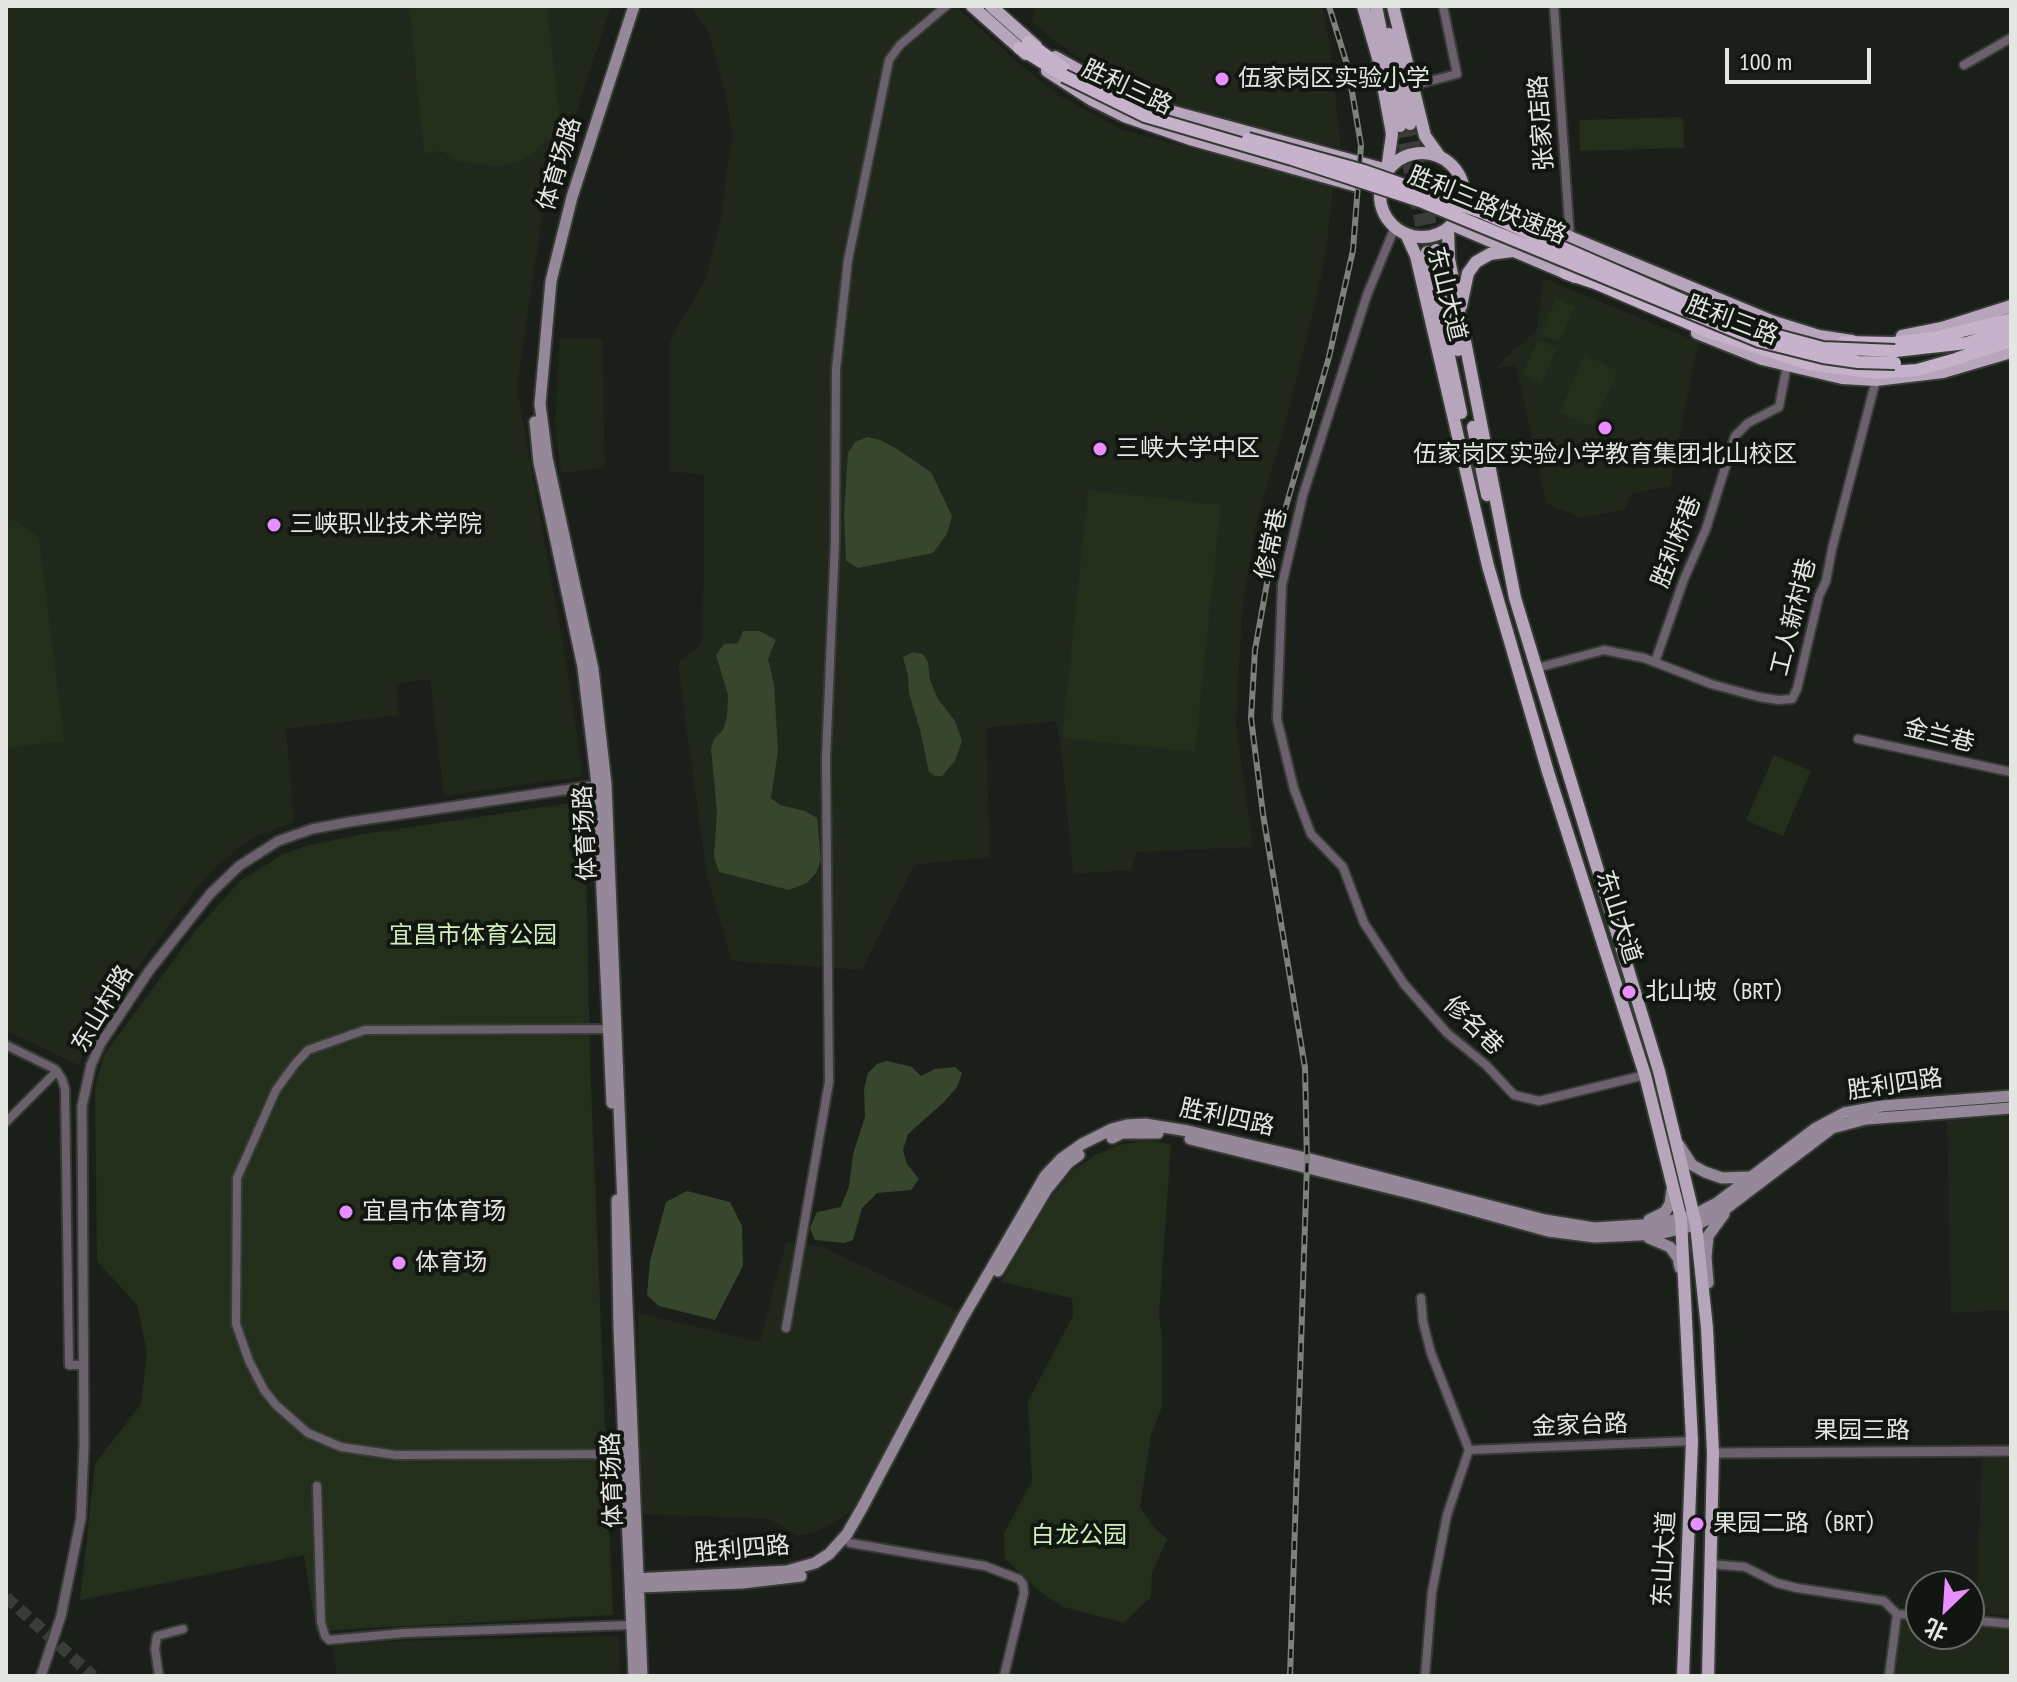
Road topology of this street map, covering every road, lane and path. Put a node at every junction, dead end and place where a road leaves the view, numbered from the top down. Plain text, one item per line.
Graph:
1 (627, 6) edge
2 (634, 6) edge
3 (946, 6) edge
4 (972, 6) edge
5 (991, 6) edge
6 (1363, 6) edge
7 (1376, 6) edge
8 (1382, 6) edge
9 (1393, 6) edge
10 (1443, 6) edge
11 (1554, 6) edge
12 (2011, 38) edge
13 (1024, 45) junction
14 (1964, 65) dead end
15 (1411, 86) junction
16 (1440, 157) junction
17 (1387, 170) junction
18 (1380, 193) junction
19 (1464, 198) junction
20 (1451, 227) junction
21 (1400, 231) junction
22 (1570, 238) junction
23 (1514, 251) junction
24 (1565, 273) junction
25 (2011, 306) edge
26 (1459, 313) junction
27 (2011, 319) edge
28 (2011, 329) edge
29 (2011, 341) edge
30 (1843, 342) junction
31 (2011, 352) edge
32 (1895, 357) junction
33 (1963, 357) junction
34 (1787, 365) junction
35 (1876, 380) junction
36 (1515, 598) junction
37 (1499, 601) junction
38 (1655, 662) junction
39 (1537, 668) junction
40 (1858, 739) dead end
41 (2011, 772) edge
42 (602, 784) junction
43 (1343, 867) joint
44 (609, 1029) junction
45 (6, 1045) edge
46 (57, 1071) junction
47 (1645, 1075) junction
48 (2011, 1096) edge
49 (2011, 1108) edge
50 (6, 1122) edge
51 (1677, 1142) junction
52 (1753, 1176) junction
53 (1672, 1185) junction
54 (1751, 1190) junction
55 (1688, 1222) junction
56 (1635, 1230) junction
57 (1421, 1298) dead end
58 (1687, 1314) junction
59 (786, 1328) dead end
60 (1707, 1328) junction
61 (83, 1365) junction
62 (1692, 1441) junction
63 (1469, 1450) junction
64 (2011, 1451) edge
65 (1713, 1453) junction
66 (625, 1454) junction
67 (317, 1486) dead end
68 (850, 1543) junction
69 (1710, 1564) junction
70 (634, 1583) junction
71 (1897, 1614) junction
72 (1905, 1615) edge
73 (1985, 1622) edge
74 (2011, 1624) edge
75 (631, 1625) junction
76 (183, 1629) dead end
77 (41, 1676) edge
78 (159, 1676) edge
79 (634, 1676) edge
80 (642, 1676) edge
81 (1004, 1676) edge
82 (1425, 1676) edge
83 (1683, 1676) edge
84 (1708, 1676) edge
85 (1889, 1676) edge

1 - 42 main road, 体育场路
2 - 42 main road, 体育场路
3 - 59 street
4 - 13 main road, 胜利三路
5 - 13 main road, 胜利三路
6 - 17 main road
7 - 8 main road
9 - 15 main road
10 - 15 street
11 - 22 street, 张家店路
12 - 14 street
13 - 17 main road, 胜利三路
13 - 18 main road, 胜利三路
13 - 32 highway, 胜利三路快速路, bridge
15 - 16 main road
16 - 17 main road
16 - 19 main road
17 - 18 main road
18 - 21 main road
19 - 20 main road
19 - 22 main road, 胜利三路
20 - 21 main road
20 - 23 main road, 胜利三路
20 - 26 main road, 东山大道
21 - 37 main road, 东山大道
21 - 43 street, 修常巷
22 - 30 main road, 胜利三路
23 - 24 main road, 胜利三路
23 - 26 main road
24 - 33 highway
24 - 34 main road, 胜利三路
25 - 30 main road, 胜利三路
26 - 36 main road, 东山大道
27 - 30 highway
28 - 32 highway
29 - 33 highway
31 - 35 main road, 胜利三路
32 - 33 highway
34 - 35 main road, 胜利三路
34 - 38 street, 胜利桥巷
35 - 38 street, 工人新村巷
36 - 37 main road
36 - 39 main road, 东山大道
37 - 47 main road, 东山大道
38 - 39 street, 工人新村巷
39 - 51 main road, 东山大道
40 - 41 street, 金兰巷
42 - 44 main road, 体育场路
42 - 61 street, 东山村路
42 - 70 main road, 体育场路
43 - 47 street, 修名巷
44 - 66 main road, 体育场路
44 - 66 street
45 - 46 street
46 - 50 street
46 - 61 street
47 - 53 main road, 东山大道
48 - 52 main road, 胜利四路
49 - 54 main road, 胜利四路
51 - 52 main road
51 - 55 main road, 东山大道
52 - 55 main road, 胜利四路
53 - 55 main road, 东山大道
53 - 56 main road
54 - 55 main road, 胜利四路
54 - 60 main road
55 - 56 main road, 胜利四路
55 - 58 main road, 东山大道
55 - 60 main road, 东山大道
56 - 58 main road
56 - 68 main road, 胜利四路
56 - 70 main road, 胜利四路
57 - 63 street
58 - 62 main road, 东山大道
60 - 65 main road, 东山大道
61 - 77 street, 东山村路
62 - 63 street, 金家台路
62 - 83 main road, 东山大道
63 - 82 street
64 - 65 street, 果园三路
65 - 69 main road, 东山大道
66 - 70 main road, 体育场路
67 - 75 street
68 - 70 main road, 胜利四路
68 - 81 street
69 - 71 street
69 - 84 main road, 东山大道
70 - 75 main road, 体育场路
70 - 80 main road, 体育场路
71 - 72 street
71 - 85 street
73 - 74 street
75 - 79 main road, 体育场路
76 - 78 street

